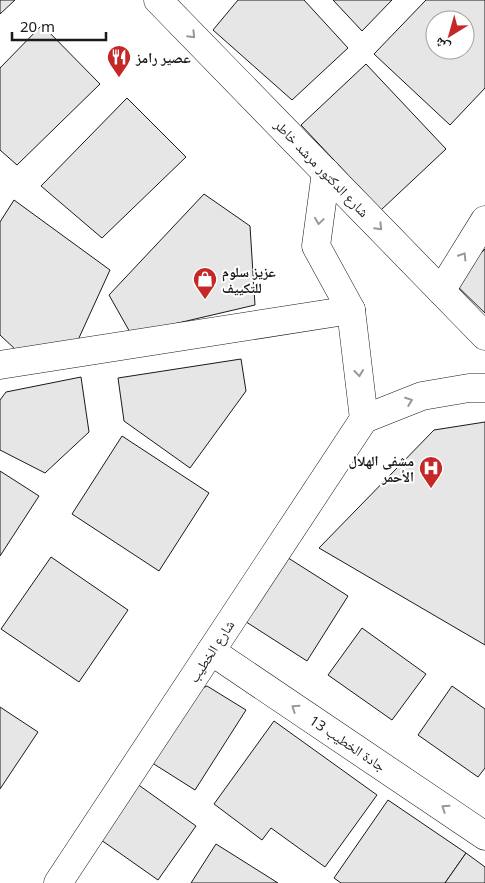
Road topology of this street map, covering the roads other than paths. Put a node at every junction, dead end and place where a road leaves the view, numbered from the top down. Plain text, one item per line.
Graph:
1 (158, 0) edge
2 (326, 172) junction
3 (485, 220) edge
4 (441, 291) junction
5 (352, 310) junction
6 (485, 336) edge
7 (0, 365) edge
8 (485, 388) edge
9 (364, 418) junction
10 (211, 651) junction
11 (485, 836) edge
12 (58, 883) edge

1 -> 2 main road, شارع الدكتور مرشد خاطر
2 -> 4 main road, شارع الدكتور مرشد خاطر
2 -> 5 main road
4 -> 3 main road
4 - 6 main road, شارع الدكتور مرشد خاطر
5 - 7 main road
5 -> 9 main road
9 -> 8 main road
9 - 10 main road, شارع الخطيب
11 -> 10 main road, جادة الخطيب 13
10 - 12 main road, شارع الخطيب

